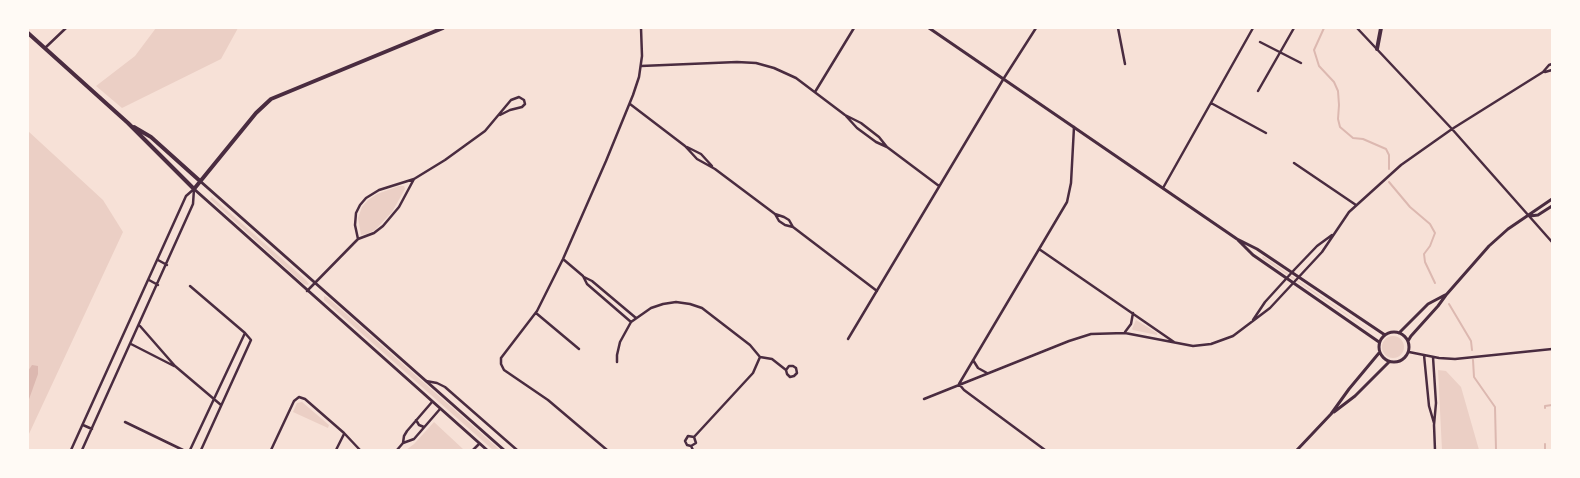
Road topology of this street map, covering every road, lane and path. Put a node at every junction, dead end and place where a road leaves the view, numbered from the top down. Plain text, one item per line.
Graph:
1 (66, 28) edge
2 (443, 28) edge
3 (641, 28) edge
4 (854, 28) edge
5 (930, 28) edge
6 (1036, 28) edge
7 (1118, 28) edge
8 (1253, 28) edge
9 (1294, 28) edge
10 (1356, 28) edge
11 (1381, 28) edge
12 (28, 33) edge
13 (1260, 42) dead end
14 (45, 48) junction
15 (1377, 49) junction
16 (1280, 52) junction
17 (1301, 63) dead end
18 (1125, 64) dead end
19 (1552, 64) edge
20 (641, 66) junction
21 (1552, 70) edge
22 (1543, 72) junction
23 (1004, 78) junction
24 (814, 92) junction
25 (1258, 92) dead end
26 (1211, 103) junction
27 (630, 104) junction
28 (500, 115) junction
29 (845, 115) junction
30 (128, 123) junction
31 (1074, 127) junction
32 (1452, 129) junction
33 (1266, 133) dead end
34 (685, 146) junction
35 (887, 147) junction
36 (1294, 163) dead end
37 (715, 169) junction
38 (414, 179) junction
39 (200, 181) junction
40 (939, 186) junction
41 (1163, 188) junction
42 (194, 189) junction
43 (1552, 199) edge
44 (1356, 206) junction
45 (1552, 206) edge
46 (775, 214) junction
47 (1529, 216) junction
48 (793, 227) junction
49 (1332, 234) junction
50 (358, 239) junction
51 (1237, 239) junction
52 (1552, 242) edge
53 (1040, 249) junction
54 (563, 259) junction
55 (158, 260) junction
56 (167, 264) junction
57 (1292, 272) junction
58 (583, 276) junction
59 (1299, 277) junction
60 (1287, 278) junction
61 (149, 280) junction
62 (316, 283) junction
63 (1294, 283) junction
64 (158, 285) junction
65 (190, 286) dead end
66 (307, 291) junction
67 (877, 291) junction
68 (1446, 295) junction
69 (1336, 302) junction
70 (1332, 309) junction
71 (536, 312) junction
72 (1133, 313) junction
73 (636, 318) junction
74 (1253, 321) junction
75 (631, 322) junction
76 (140, 326) junction
77 (245, 333) junction
78 (1125, 333) junction
79 (1399, 333) junction
80 (1385, 335) junction
81 (848, 339) dead end
82 (1408, 341) junction
83 (1379, 342) junction
84 (1175, 343) junction
85 (131, 344) junction
86 (578, 348) dead end
87 (1552, 349) edge
88 (1409, 352) junction
89 (1380, 353) junction
90 (1424, 355) junction
91 (1433, 357) junction
92 (760, 358) junction
93 (973, 360) junction
94 (617, 362) dead end
95 (1389, 362) junction
96 (175, 366) junction
97 (786, 370) junction
98 (987, 373) junction
99 (426, 381) junction
100 (959, 384) junction
101 (213, 399) junction
102 (924, 399) dead end
103 (432, 402) junction
104 (221, 405) junction
105 (440, 409) junction
106 (1331, 414) junction
107 (416, 420) junction
108 (125, 422) dead end
109 (83, 425) junction
110 (1434, 425) junction
111 (424, 427) junction
112 (92, 429) junction
113 (344, 433) junction
114 (694, 437) junction
115 (403, 443) junction
116 (479, 444) junction
117 (691, 446) junction
118 (71, 450) edge
119 (82, 450) edge
120 (184, 450) edge
121 (190, 450) edge
122 (201, 450) edge
123 (271, 450) edge
124 (336, 450) edge
125 (360, 450) edge
126 (397, 450) edge
127 (474, 450) edge
128 (486, 450) edge
129 (504, 450) edge
130 (517, 450) edge
131 (607, 450) edge
132 (693, 450) edge
133 (1045, 450) edge
134 (1297, 450) edge
135 (1435, 450) edge

1 - 14 street
2 - 39 main road
3 - 20 street
4 - 24 street
5 - 23 street
6 - 23 street
7 - 18 street
8 - 26 street
9 - 16 street
10 - 15 street
11 - 15 main road
12 - 14 main road
13 - 16 street
14 - 30 main road
15 - 32 street
16 - 17 street
16 - 25 street
19 - 22 street
20 - 24 street
20 - 27 street
21 - 22 street
22 - 32 street
23 - 31 street
23 - 40 street
24 - 29 street
26 - 33 street
26 - 41 street
27 - 34 street
27 - 54 street
28 - 28 street
28 - 38 street
29 - 35 street
29 - 35 street
30 - 39 main road
30 - 42 main road
31 - 41 street
31 - 53 street
32 - 44 street
32 - 47 street
34 - 37 street
34 - 37 street
35 - 40 street
36 - 44 street
37 - 46 street
38 - 50 street
38 - 50 street
39 - 42 main road
39 - 62 street
40 - 67 street
41 - 51 street
42 - 55 street
42 - 56 street
42 - 66 street
43 - 47 street
44 - 49 street
45 - 47 street
46 - 48 street
46 - 48 street
47 - 52 street
47 - 68 street
48 - 67 street
49 - 57 street
49 - 59 street
50 - 62 street
51 - 57 street
51 - 60 street
53 - 72 street
53 - 93 street
54 - 58 street
54 - 71 street
55 - 56 street
55 - 61 street
56 - 64 street
57 - 59 street
57 - 60 street
58 - 73 street
58 - 75 street
59 - 63 street
59 - 69 street
60 - 63 street
60 - 74 street
61 - 64 street
61 - 109 street
62 - 66 street
62 - 99 street
63 - 70 street
63 - 74 street
64 - 76 street
65 - 77 street
66 - 103 street
67 - 81 street
68 - 79 street
68 - 82 street
69 - 70 street
69 - 80 street
70 - 83 street
71 - 86 street
71 - 131 street
72 - 78 street
72 - 84 street
73 - 75 street
73 - 92 street
74 - 84 street
75 - 94 street
76 - 85 street
76 - 96 street
77 - 101 street
77 - 104 street
78 - 84 street
78 - 98 street
79 - 80 street
79 - 82 street
80 - 83 street
82 - 88 street
83 - 89 street
85 - 96 street
85 - 112 street
87 - 91 street
88 - 90 street
88 - 95 street
89 - 95 street
89 - 106 street
90 - 91 street
90 - 110 street
91 - 110 street
92 - 97 street
92 - 114 street
93 - 98 street
93 - 100 street
95 - 106 street
96 - 101 street
97 - 97 street
98 - 100 street
99 - 129 street
99 - 130 street
100 - 102 street
100 - 133 street
101 - 104 street
101 - 121 street
103 - 105 street
103 - 107 street
104 - 122 street
105 - 111 street
105 - 116 street
106 - 134 street
107 - 111 street
107 - 115 street
108 - 120 street
109 - 112 street
109 - 118 street
110 - 135 street
111 - 115 street
112 - 119 street
113 - 123 street
113 - 124 street
113 - 125 street
114 - 117 street
114 - 117 street
115 - 126 street
116 - 127 street
116 - 128 street
117 - 132 street

